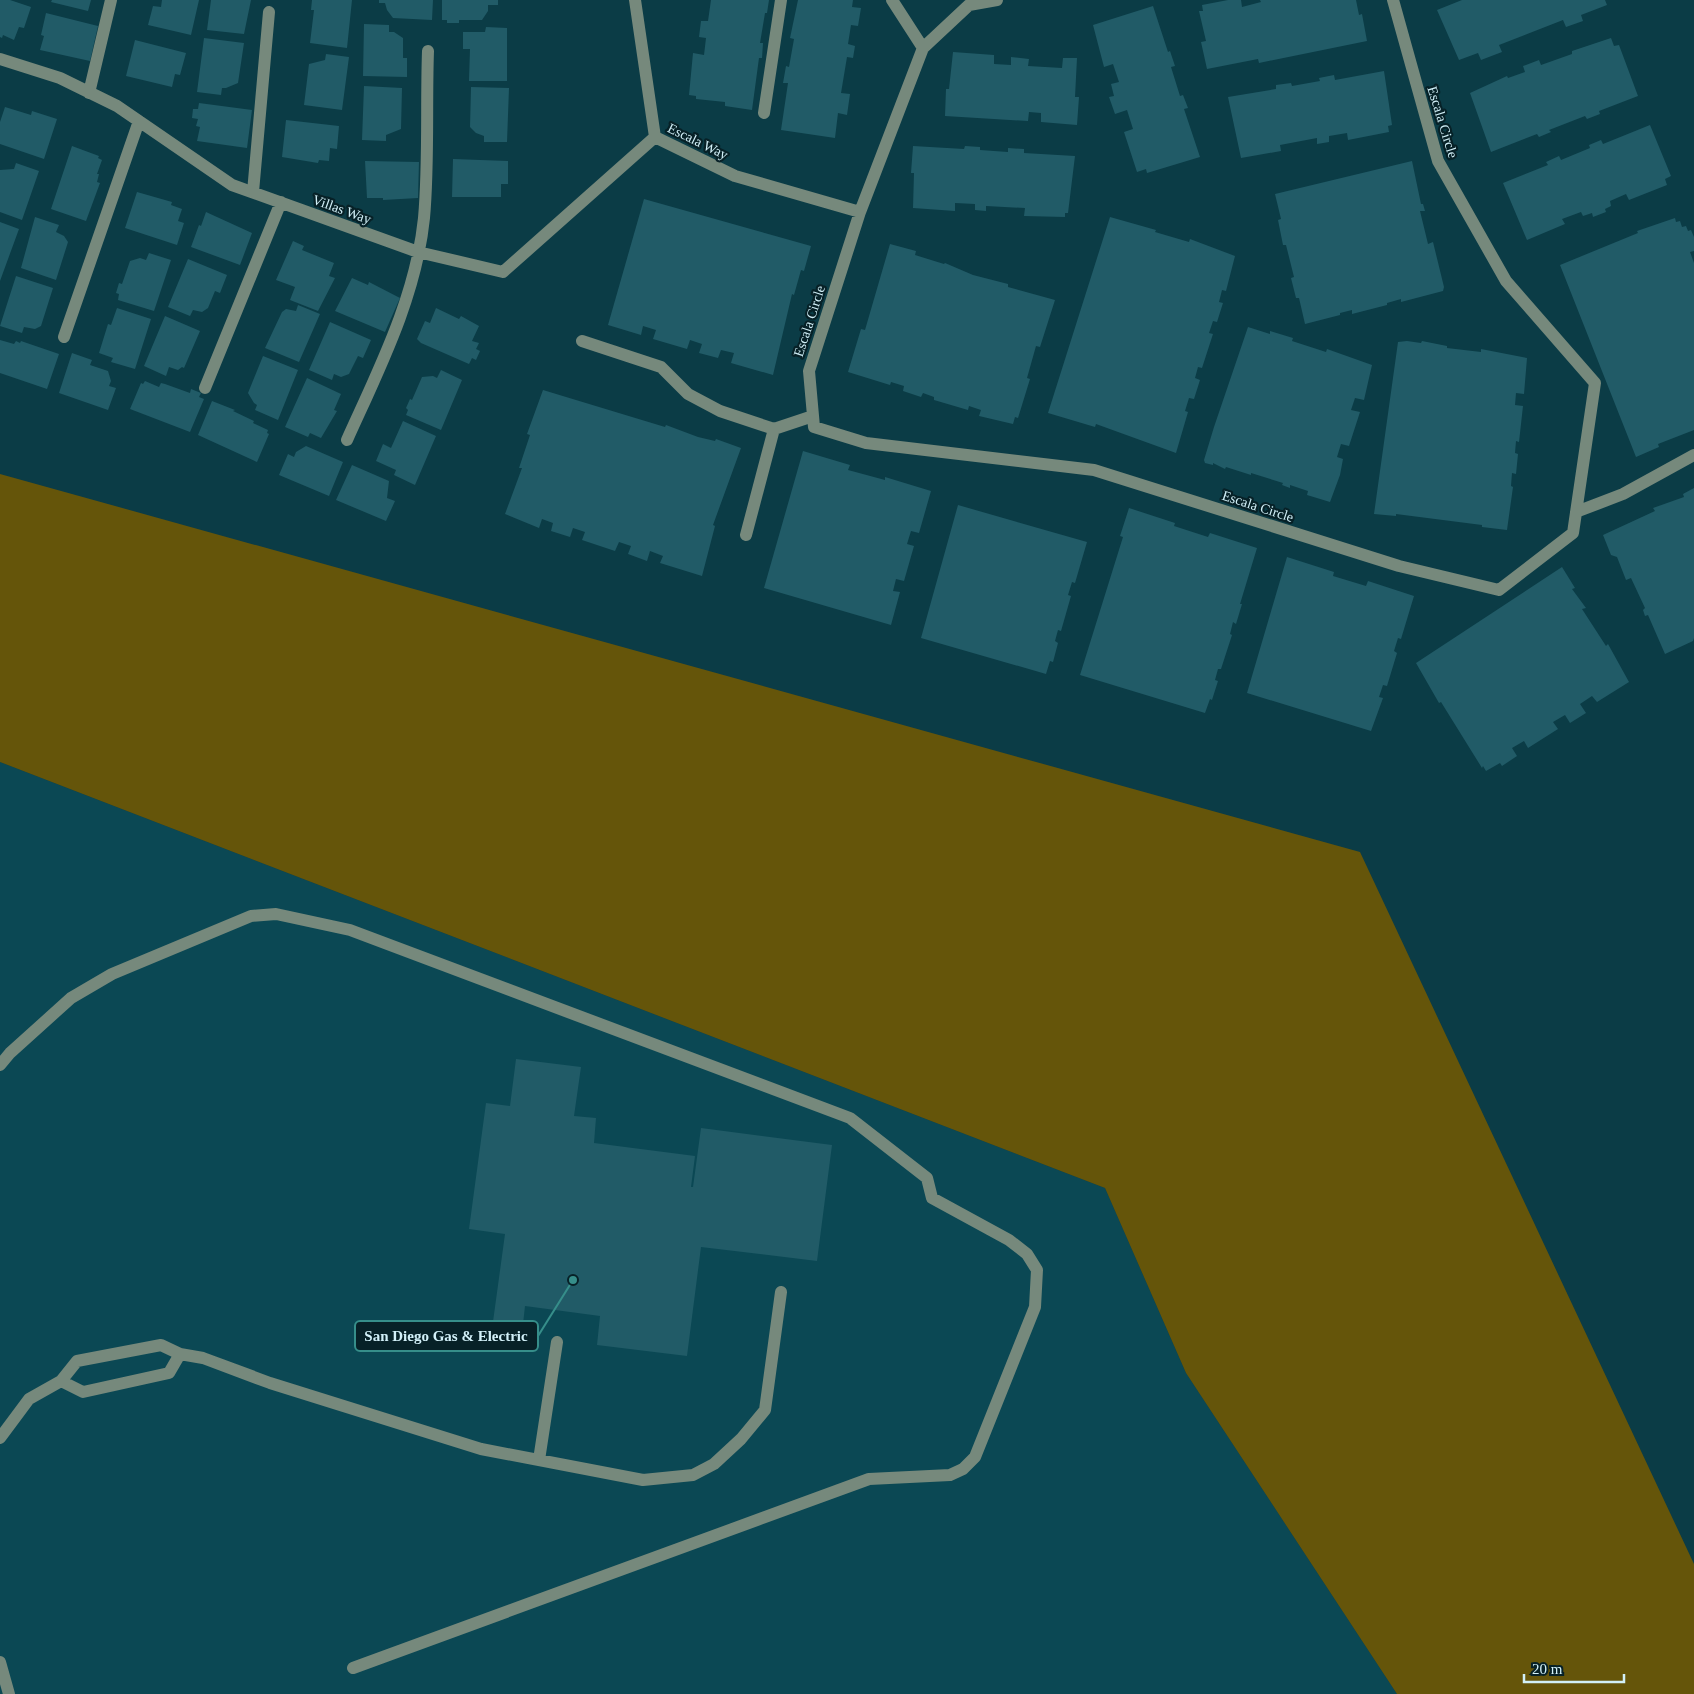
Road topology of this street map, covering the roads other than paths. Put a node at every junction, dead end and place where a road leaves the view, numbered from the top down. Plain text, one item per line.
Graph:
1 (111, 0) edge
2 (635, 0) edge
3 (781, 0) edge
4 (892, 0) edge
5 (997, 0) edge
6 (1393, 0) edge
7 (269, 12) dead end
8 (923, 48) junction
9 (428, 51) dead end
10 (0, 59) edge
11 (89, 92) junction
12 (764, 113) dead end
13 (139, 121) junction
14 (655, 137) junction
15 (253, 192) junction
16 (281, 202) junction
17 (860, 212) junction
18 (418, 252) junction
19 (64, 337) dead end
20 (582, 341) dead end
21 (206, 388) dead end
22 (813, 416) junction
23 (774, 429) junction
24 (347, 440) dead end
25 (1694, 455) edge
26 (1576, 512) junction
27 (746, 535) dead end
28 (0, 1065) edge
29 (781, 1292) dead end
30 (556, 1342) dead end
31 (180, 1354) junction
32 (61, 1381) junction
33 (0, 1438) edge
34 (539, 1460) junction
35 (0, 1662) edge
36 (353, 1668) dead end
37 (9, 1694) edge

1 - 11 street
2 - 14 street, Escala Way
3 - 12 street
4 - 8 street
5 - 8 street, Escala Circle
6 - 26 street, Escala Circle
7 - 15 street
8 - 17 street, Escala Circle
9 - 18 street
10 - 11 street, Villas Way
11 - 13 street, Villas Way
13 - 15 street, Villas Way
13 - 19 street
14 - 17 street, Escala Way
14 - 18 street, Villas Way
15 - 16 street, Villas Way
16 - 18 street, Villas Way
16 - 21 street
17 - 22 street, Escala Circle
18 - 24 street
20 - 23 street
22 - 23 street
22 - 26 street, Escala Circle
23 - 27 street
25 - 26 street
28 - 36 street
29 - 34 street
30 - 34 street
31 - 32 street
31 - 32 street
31 - 34 street
32 - 33 street
35 - 37 street

